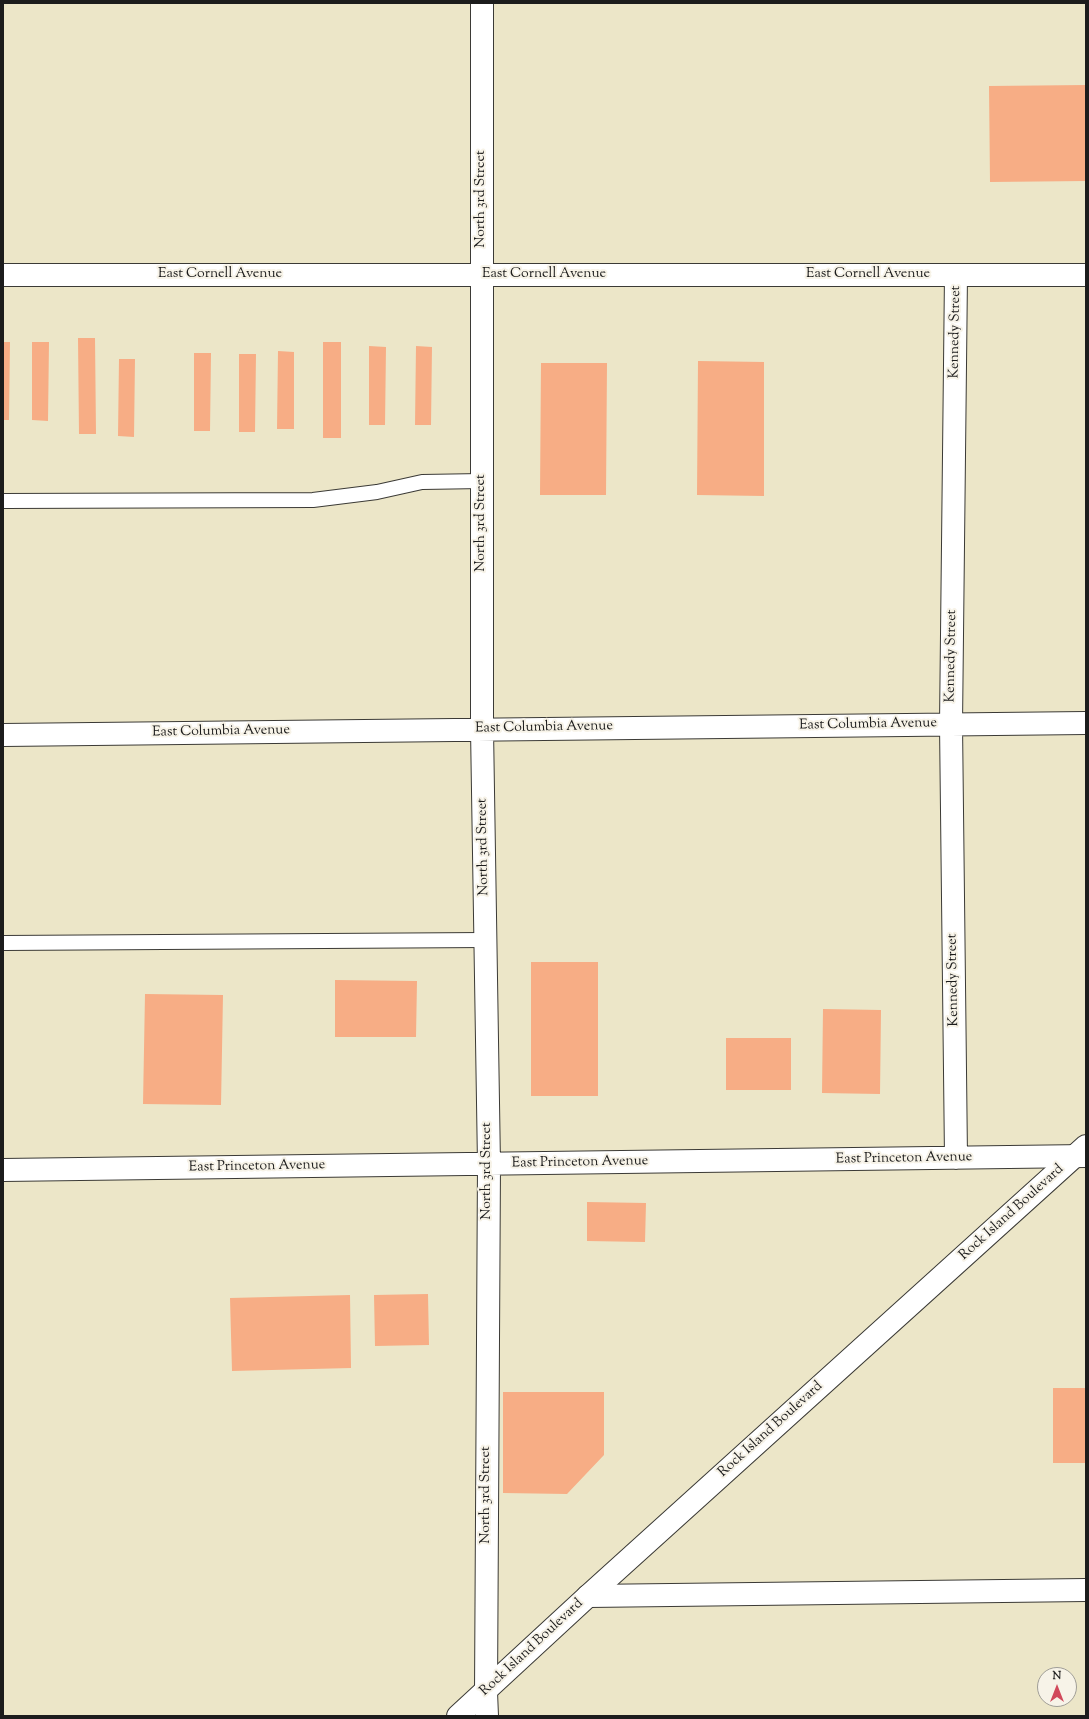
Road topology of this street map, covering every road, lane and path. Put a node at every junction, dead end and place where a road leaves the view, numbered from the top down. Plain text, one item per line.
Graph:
1 (482, 3) edge
2 (3, 274) edge
3 (482, 274) junction
4 (956, 274) junction
5 (1086, 274) edge
6 (482, 481) junction
7 (3, 501) edge
8 (1086, 722) edge
9 (951, 724) junction
10 (482, 729) junction
11 (3, 735) edge
12 (485, 940) junction
13 (3, 943) edge
14 (1082, 1153) edge
15 (956, 1158) junction
16 (489, 1164) junction
17 (3, 1170) edge
18 (1086, 1590) edge
19 (588, 1596) junction
20 (486, 1692) junction
21 (458, 1716) edge
22 (487, 1716) edge

1 - 3 street, North 3rd Street
2 - 3 street, East Cornell Avenue
3 - 4 street, East Cornell Avenue
3 - 6 street, North 3rd Street
4 - 5 street, East Cornell Avenue
4 - 9 street, Kennedy Street
6 - 7 lane
6 - 10 street, North 3rd Street
8 - 9 street, East Columbia Avenue
9 - 10 street, East Columbia Avenue
9 - 15 street, Kennedy Street
10 - 11 street, East Columbia Avenue
10 - 12 street, North 3rd Street
12 - 13 lane
12 - 16 street, North 3rd Street
14 - 15 street, East Princeton Avenue
14 - 19 street, Rock Island Boulevard
15 - 16 street, East Princeton Avenue
16 - 17 street, East Princeton Avenue
16 - 20 street, North 3rd Street
18 - 19 street
19 - 20 street, Rock Island Boulevard
20 - 21 street, Rock Island Boulevard
20 - 22 street, North 3rd Street

